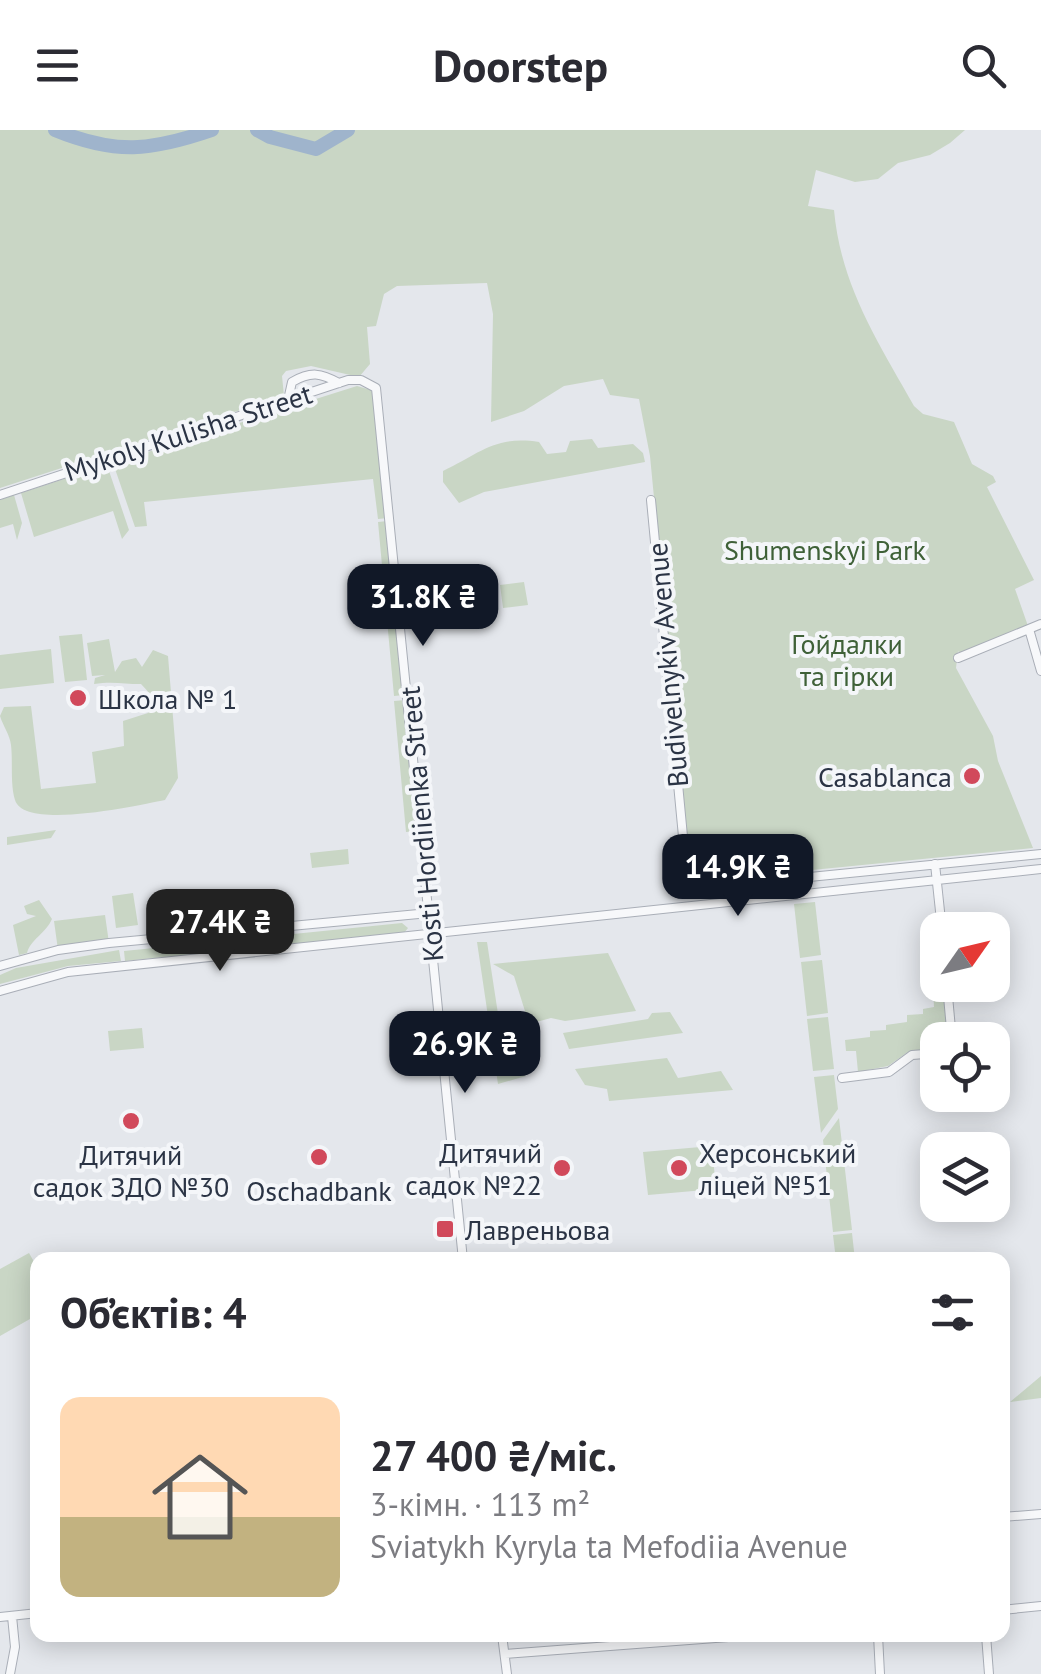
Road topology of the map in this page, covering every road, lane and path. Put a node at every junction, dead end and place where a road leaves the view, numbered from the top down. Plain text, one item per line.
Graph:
1 (339, 383) junction
2 (376, 388) joint
3 (288, 400) junction
4 (0, 494) edge
5 (651, 500) dead end
6 (1041, 624) edge
7 (1029, 628) junction
8 (958, 658) dead end
9 (1041, 670) edge
10 (1041, 854) edge
11 (935, 864) junction
12 (1041, 869) edge
13 (937, 879) junction
14 (940, 912) edge
15 (429, 913) junction
16 (431, 935) junction
17 (0, 966) edge
18 (0, 991) edge
19 (920, 1055) edge
20 (842, 1078) dead end
21 (461, 1252) edge
22 (1041, 1514) edge
23 (1010, 1516) edge
24 (1041, 1606) edge
25 (1010, 1609) edge
26 (30, 1614) edge
27 (12, 1616) junction
28 (0, 1617) edge
29 (503, 1642) edge
30 (663, 1642) edge
31 (881, 1642) edge
32 (987, 1642) edge
33 (504, 1654) junction
34 (10, 1674) edge
35 (507, 1674) edge
36 (880, 1674) edge
37 (990, 1674) edge

1 - 2 street, Mykoly Kulisha Street
1 - 3 street, Mykoly Kulisha Street
1 - 3 street
2 - 15 street, Kosti Hordiienka Street
3 - 4 street, Mykoly Kulisha Street
5 - 11 street, Budivelnykiv Avenue
6 - 7 street
7 - 8 street
7 - 9 street
10 - 11 street
11 - 13 street
12 - 13 street
13 - 14 street
13 - 16 street
15 - 16 street, Kosti Hordiienka Street
15 - 17 street
16 - 18 street
16 - 21 street, Kosti Hordiienka Street
19 - 20 street
22 - 23 street
24 - 25 street
26 - 27 street
27 - 28 street
27 - 34 street
29 - 33 street
30 - 33 street
31 - 36 street
32 - 37 street
33 - 35 street

